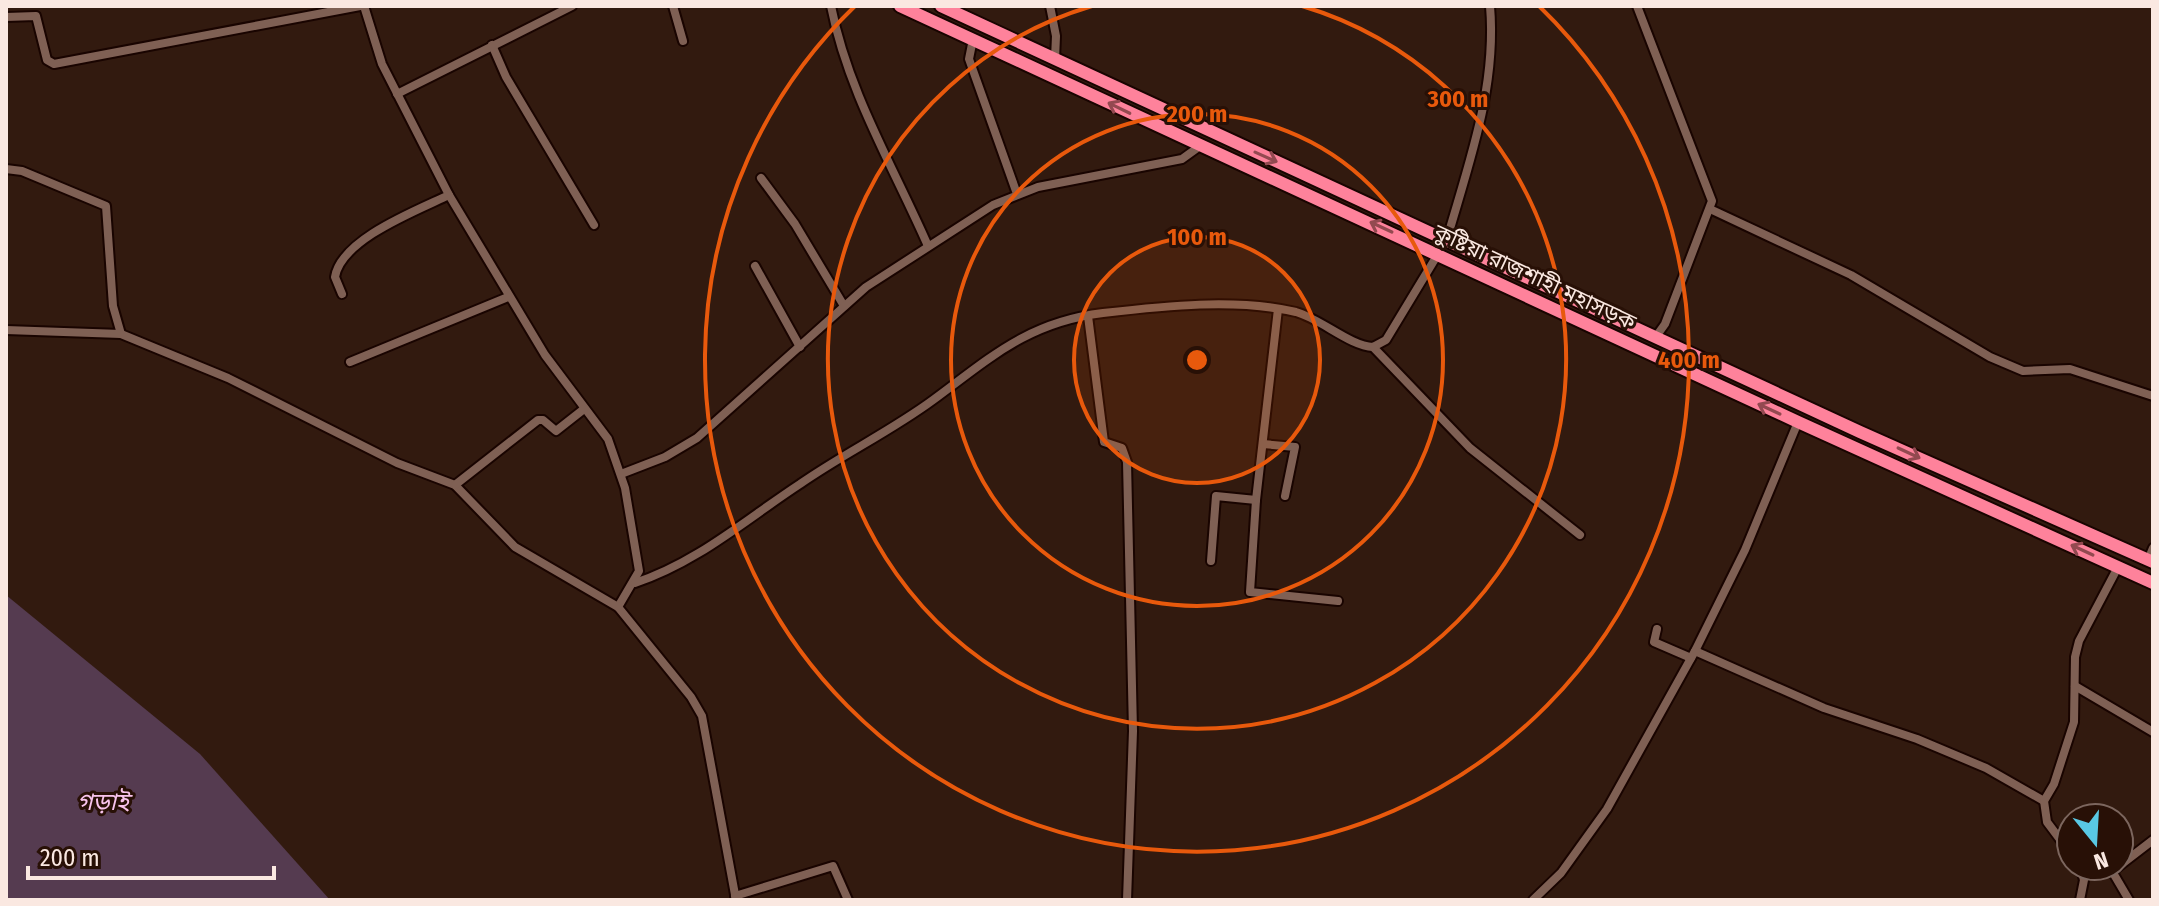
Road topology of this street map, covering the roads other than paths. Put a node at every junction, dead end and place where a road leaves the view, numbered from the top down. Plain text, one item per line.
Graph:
1 (362, 6) edge
2 (572, 6) edge
3 (673, 6) edge
4 (831, 6) edge
5 (900, 6) edge
6 (941, 6) edge
7 (1050, 6) edge
8 (1490, 6) edge
9 (1637, 6) edge
10 (6, 17) edge
11 (973, 39) junction
12 (683, 41) dead end
13 (1018, 41) junction
14 (492, 45) junction
15 (1010, 56) junction
16 (1055, 59) junction
17 (397, 94) junction
18 (1200, 146) junction
19 (6, 169) edge
20 (761, 178) dead end
21 (1017, 194) junction
22 (449, 195) junction
23 (1710, 209) junction
24 (594, 225) dead end
25 (1447, 239) junction
26 (928, 246) junction
27 (1438, 254) junction
28 (1481, 256) junction
29 (755, 266) dead end
30 (1475, 270) junction
31 (342, 294) dead end
32 (508, 297) junction
33 (844, 306) junction
34 (1278, 309) junction
35 (1088, 316) junction
36 (6, 330) edge
37 (121, 334) junction
38 (1655, 338) junction
39 (800, 347) junction
40 (1373, 347) junction
41 (350, 362) dead end
42 (2153, 396) edge
43 (584, 409) junction
44 (1798, 422) junction
45 (1860, 432) junction
46 (1263, 444) junction
47 (1855, 445) junction
48 (621, 474) junction
49 (455, 485) junction
50 (1285, 496) dead end
51 (1256, 500) junction
52 (1580, 535) dead end
53 (2151, 557) edge
54 (1211, 561) dead end
55 (2118, 567) junction
56 (635, 583) junction
57 (2153, 583) edge
58 (1338, 601) dead end
59 (618, 607) junction
60 (1657, 629) dead end
61 (1693, 654) junction
62 (2075, 686) junction
63 (2153, 732) edge
64 (2044, 801) junction
65 (2055, 833) edge
66 (2153, 840) edge
67 (2135, 852) edge
68 (2119, 882) edge
69 (735, 898) edge
70 (848, 900) edge
71 (1127, 900) edge
72 (1533, 900) edge
73 (2129, 900) edge

1 - 10 street
1 - 17 street
2 - 14 street
3 - 12 street
4 - 26 street
5 - 11 highway, কুষ্টিয়া রাজশাহী মহাসড়ক
6 - 13 highway, কুষ্টিয়া রাজশাহী মহাসড়ক
7 - 16 street
8 - 25 street
9 - 23 street
11 - 15 highway, কুষ্টিয়া রাজশাহী মহাসড়ক
11 - 21 street
13 - 15 highway
13 - 16 highway, কুষ্টিয়া রাজশাহী মহাসড়ক
14 - 17 street
14 - 24 street
18 -> 15 highway, কুষ্টিয়া রাজশাহী মহাসড়ক
16 -> 25 highway, কুষ্টিয়া রাজশাহী মহাসড়ক
17 - 22 street
18 - 21 street
27 -> 18 highway, কুষ্টিয়া রাজশাহী মহাসড়ক
19 - 37 street
20 - 33 street
21 - 26 street
22 - 31 street
22 - 32 street
23 - 38 street
23 - 42 street
25 - 28 highway, কুষ্টিয়া রাজশাহী মহাসড়ক
26 - 33 street
27 - 30 highway, কুষ্টিয়া রাজশাহী মহাসড়ক
27 - 40 street
28 - 30 highway
28 - 38 highway, কুষ্টিয়া রাজশাহী মহাসড়ক
29 - 39 street
44 -> 30 highway, কুষ্টিয়া রাজশাহী মহাসড়ক
32 - 41 street
32 - 43 street
33 - 39 street
34 - 35 street
34 - 40 street
34 - 46 street
35 - 56 street
35 - 71 street
36 - 37 street
37 - 49 street
38 - 45 highway, কুষ্টিয়া রাজশাহী মহাসড়ক
39 - 48 street
40 - 52 street
43 - 48 street
43 - 49 street
44 - 47 highway, কুষ্টিয়া রাজশাহী মহাসড়ক
44 - 61 street
45 - 47 highway
45 -> 53 highway, কুষ্টিয়া রাজশাহী মহাসড়ক
46 - 50 street
46 - 51 street
55 -> 47 highway, কুষ্টিয়া রাজশাহী মহাসড়ক
48 - 56 street
49 - 59 street
51 - 54 street
51 - 58 street
55 - 57 highway, কুষ্টিয়া রাজশাহী মহাসড়ক
55 - 62 street
56 - 59 street
59 - 69 street
60 - 61 street
61 - 64 street
61 - 72 street
62 - 63 street
62 - 64 street
64 - 65 street
66 - 67 street
68 - 73 street
69 - 70 street

